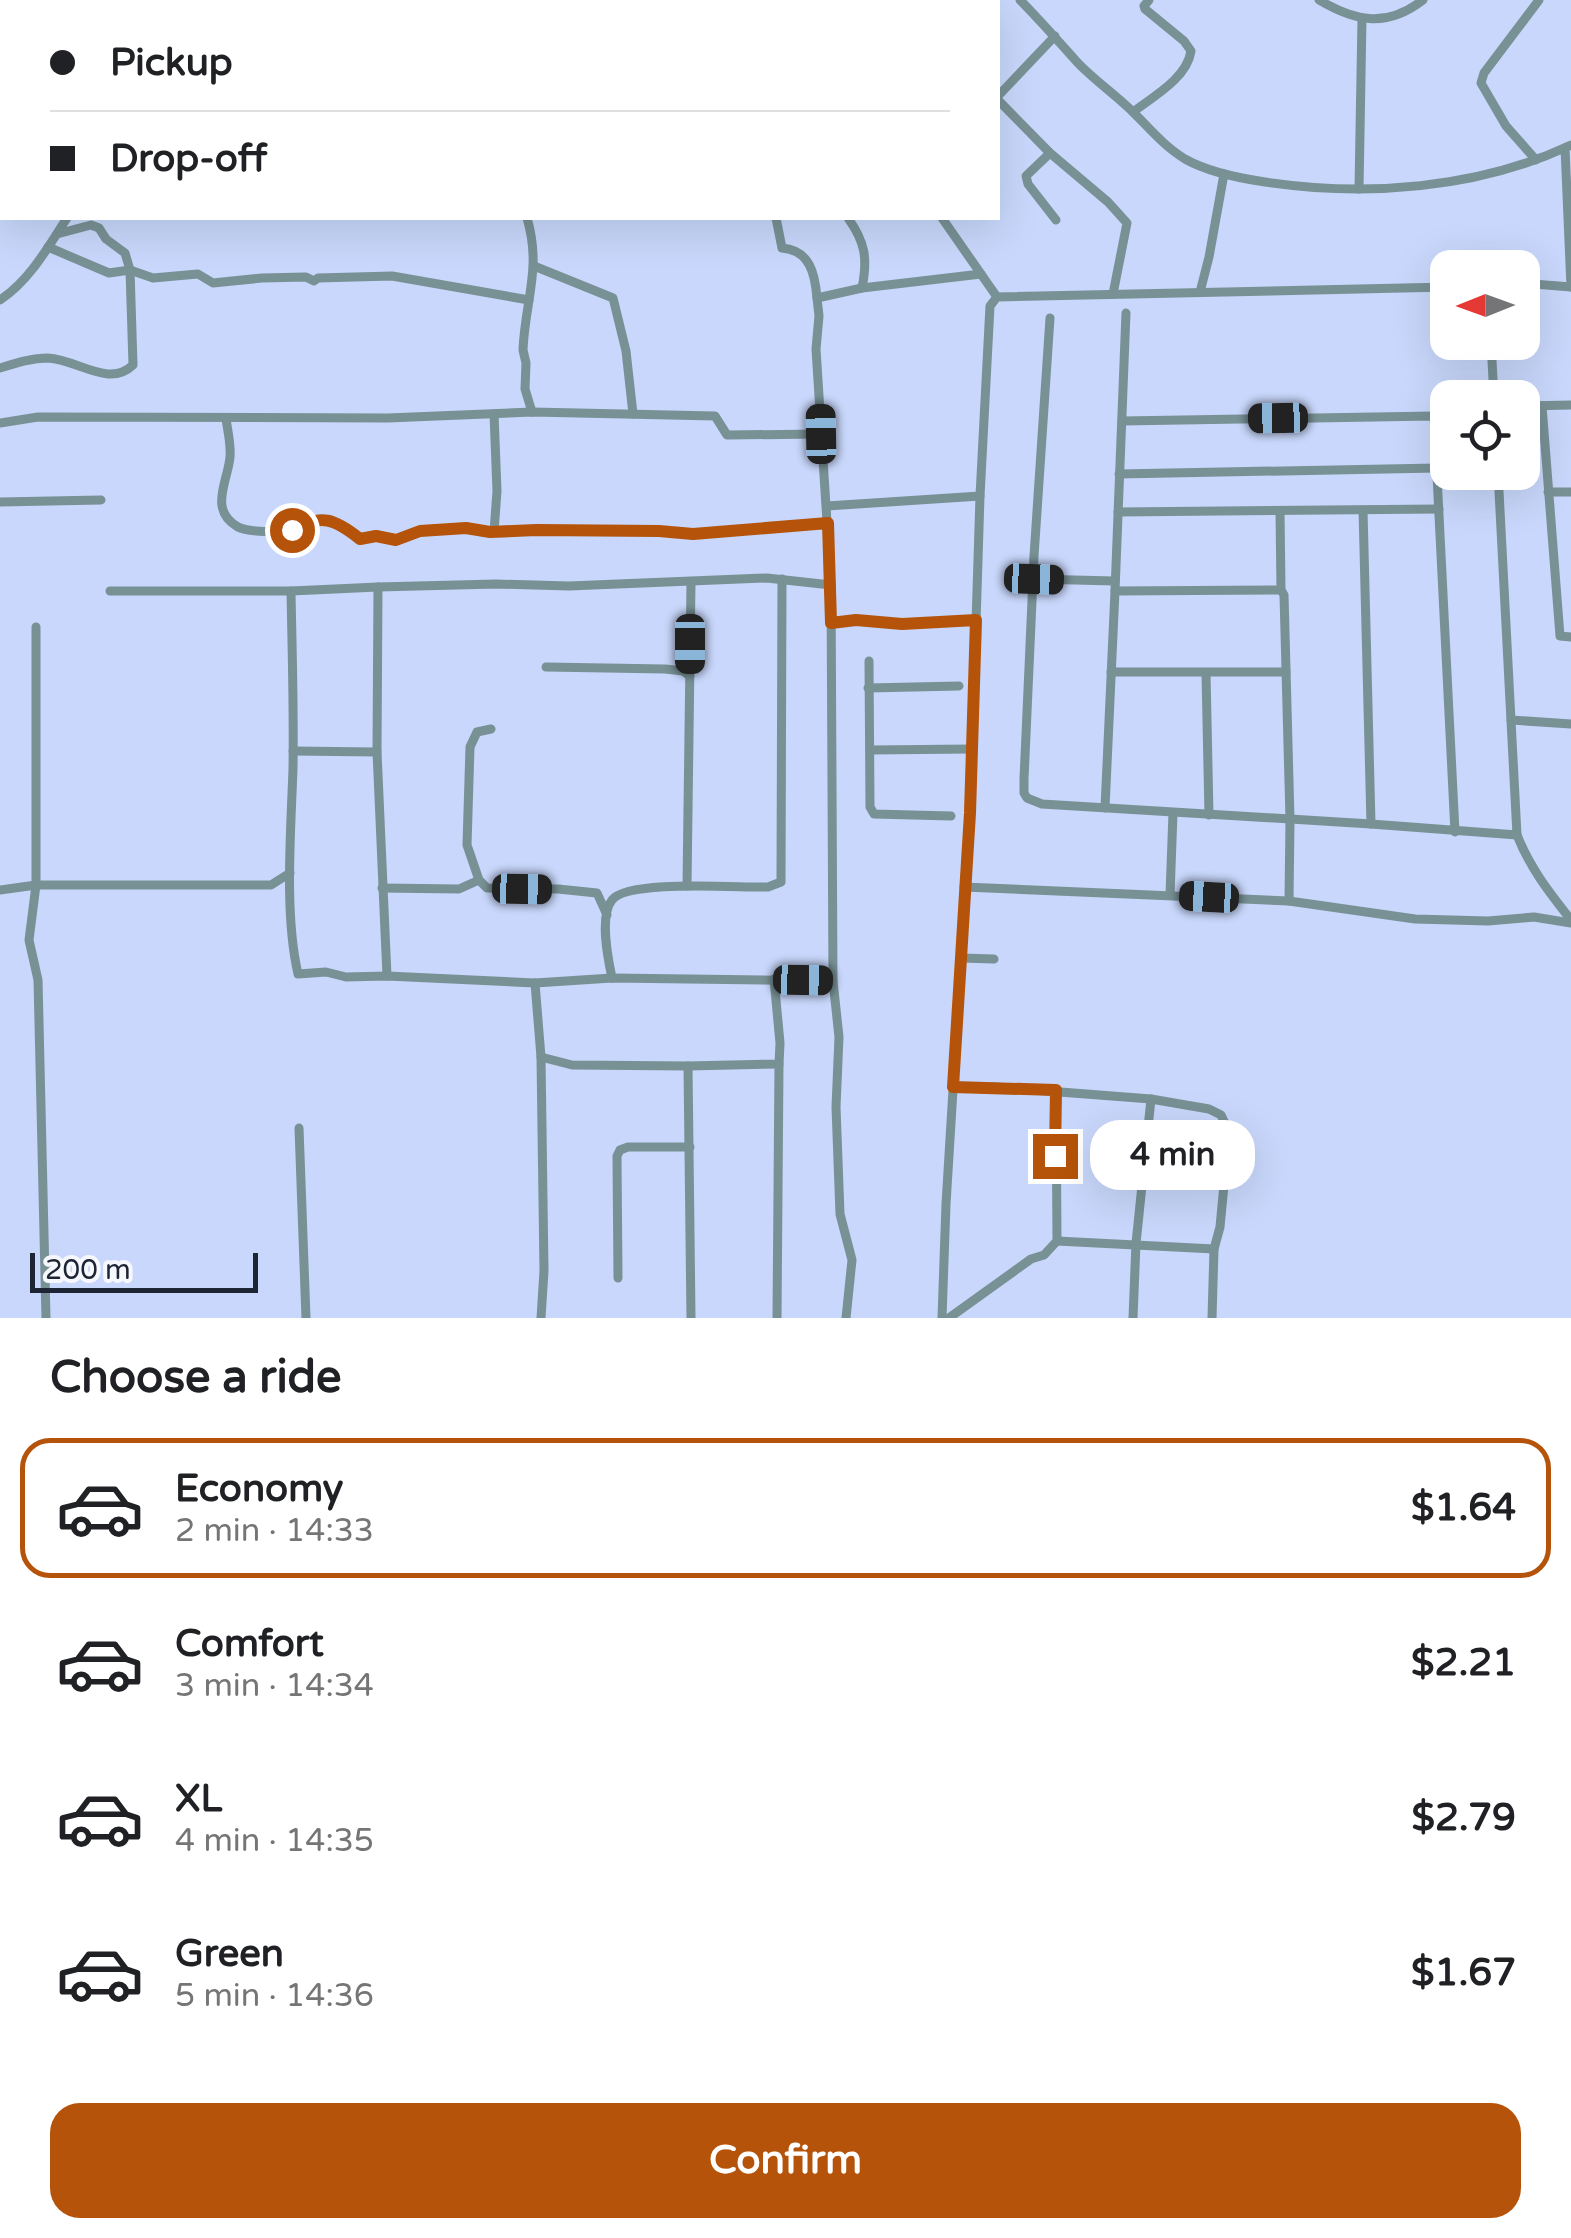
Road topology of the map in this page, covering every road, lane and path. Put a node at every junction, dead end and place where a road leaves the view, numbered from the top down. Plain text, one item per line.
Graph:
1 (1020, 0) edge
2 (1149, 0) edge
3 (1320, 0) edge
4 (1423, 0) edge
5 (1539, 0) edge
6 (1362, 18) junction
7 (1055, 36) junction
8 (1000, 96) edge
9 (1000, 100) edge
10 (1133, 112) junction
11 (1568, 146) edge
12 (1050, 153) junction
13 (1536, 160) junction
14 (1224, 174) junction
15 (1359, 189) junction
16 (66, 220) edge
17 (527, 220) edge
18 (776, 220) edge
19 (849, 220) edge
20 (943, 220) edge
21 (1056, 220) dead end
22 (57, 234) junction
23 (48, 247) junction
24 (534, 266) junction
25 (130, 270) junction
26 (981, 274) junction
27 (1540, 284) edge
28 (1430, 286) edge
29 (1571, 287) edge
30 (862, 288) junction
31 (1200, 292) junction
32 (1113, 294) junction
33 (997, 297) junction
34 (817, 298) junction
35 (0, 300) edge
36 (530, 300) junction
37 (1126, 313) dead end
38 (1050, 318) dead end
39 (0, 368) edge
40 (1571, 405) edge
41 (1542, 406) joint
42 (532, 412) junction
43 (494, 414) junction
44 (633, 414) junction
45 (1430, 416) edge
46 (226, 419) junction
47 (1122, 421) junction
48 (0, 423) edge
49 (821, 434) junction
50 (1430, 468) edge
51 (1119, 474) junction
52 (1438, 490) edge
53 (1499, 490) edge
54 (1548, 492) junction
55 (1571, 492) edge
56 (980, 496) junction
57 (100, 500) dead end
58 (0, 502) edge
59 (828, 506) junction
60 (1363, 510) junction
61 (1439, 510) junction
62 (1280, 511) junction
63 (1118, 512) junction
64 (828, 523) junction
65 (494, 532) junction
66 (782, 579) junction
67 (1034, 579) junction
68 (691, 582) junction
69 (378, 586) junction
70 (831, 586) junction
71 (1115, 586) junction
72 (1281, 590) junction
73 (110, 591) dead end
74 (291, 591) junction
75 (976, 620) junction
76 (831, 623) junction
77 (36, 627) dead end
78 (1571, 638) edge
79 (869, 661) dead end
80 (546, 667) dead end
81 (1111, 672) junction
82 (1286, 672) junction
83 (1206, 673) junction
84 (690, 676) junction
85 (958, 686) dead end
86 (868, 688) junction
87 (1512, 720) junction
88 (1571, 724) edge
89 (490, 728) dead end
90 (972, 749) junction
91 (870, 750) junction
92 (293, 751) junction
93 (377, 752) junction
94 (1104, 808) junction
95 (1173, 813) junction
96 (1209, 815) junction
97 (951, 816) dead end
98 (1290, 819) junction
99 (1371, 824) junction
100 (1455, 832) junction
101 (1517, 836) junction
102 (290, 873) junction
103 (479, 880) junction
104 (36, 885) junction
105 (687, 886) junction
106 (964, 886) junction
107 (382, 888) junction
108 (0, 890) edge
109 (1170, 895) junction
110 (1288, 901) junction
111 (607, 915) junction
112 (1571, 921) edge
113 (962, 958) junction
114 (994, 959) dead end
115 (387, 976) junction
116 (612, 978) junction
117 (774, 980) junction
118 (832, 981) junction
119 (535, 983) junction
120 (541, 1057) junction
121 (779, 1064) junction
122 (688, 1066) junction
123 (953, 1087) junction
124 (1056, 1090) junction
125 (1151, 1099) junction
126 (299, 1128) dead end
127 (690, 1148) junction
128 (1057, 1240) junction
129 (1136, 1243) junction
130 (1214, 1249) junction
131 (618, 1278) dead end
132 (46, 1318) edge
133 (306, 1318) edge
134 (541, 1318) edge
135 (691, 1318) edge
136 (776, 1318) edge
137 (846, 1318) edge
138 (942, 1318) edge
139 (950, 1318) edge
140 (1133, 1318) edge
141 (1212, 1318) edge

1 - 7 street
2 - 10 street
3 - 6 street
4 - 6 street
5 - 13 street
6 - 15 street
7 - 8 street
7 - 10 street
9 - 12 street
10 - 14 street
11 - 13 street
11 - 29 street
12 - 21 street
12 - 32 street
13 - 15 street
14 - 15 street
14 - 31 street
16 - 22 street
17 - 24 street
18 - 34 street
19 - 30 street
20 - 26 street
22 - 23 street
22 - 25 street
23 - 25 street
23 - 35 street
24 - 36 street
24 - 44 street
25 - 36 street
25 - 39 street
26 - 30 street
26 - 33 street
27 - 29 street
28 - 31 street
30 - 34 street
31 - 32 street
32 - 33 street
33 - 56 street
34 - 49 street
36 - 42 street
37 - 47 street
38 - 67 street
40 - 41 street
41 - 54 street
42 - 43 street
42 - 44 street
43 - 46 street
43 - 65 street
44 - 49 street
45 - 47 street
46 - 48 street
46 - 65 street
47 - 51 street
49 - 59 street
50 - 51 street
51 - 63 street
52 - 61 street
53 - 87 street
54 - 55 street
54 - 78 street
56 - 59 street
56 - 75 street
57 - 58 street
59 - 64 street
60 - 61 street
60 - 62 street
60 - 99 street
61 - 100 street
62 - 63 street
62 - 72 street
63 - 71 street
64 - 65 street
64 - 70 street
66 - 68 street
66 - 70 street
66 - 105 street
67 - 71 street
67 - 94 street
68 - 69 street
68 - 84 street
69 - 74 street
69 - 93 street
70 - 76 street
71 - 72 street
71 - 81 street
72 - 82 street
73 - 74 street
74 - 92 street
75 - 76 street
75 - 90 street
76 - 118 street
77 - 104 street
79 - 86 street
80 - 84 street
81 - 83 street
81 - 94 street
82 - 83 street
82 - 98 street
83 - 96 street
84 - 105 street
85 - 86 street
86 - 91 street
87 - 88 street
87 - 101 street
89 - 103 street
90 - 91 street
90 - 106 street
91 - 97 street
92 - 93 street
92 - 102 street
93 - 107 street
94 - 95 street
95 - 96 street
95 - 109 street
96 - 98 street
98 - 99 street
98 - 110 street
99 - 100 street
100 - 101 street
101 - 112 street
102 - 104 street
102 - 115 street
103 - 107 street
103 - 111 street
104 - 108 street
104 - 132 street
105 - 111 street
106 - 109 street
106 - 113 street
107 - 115 street
109 - 110 street
110 - 112 street
111 - 116 street
113 - 114 street
113 - 123 street
115 - 119 street
116 - 117 street
116 - 119 street
117 - 118 street
117 - 121 street
118 - 137 street
119 - 120 street
120 - 122 street
120 - 134 street
121 - 122 street
121 - 136 street
122 - 127 street
123 - 124 street
123 - 138 street
124 - 125 street
124 - 128 street
125 - 129 street
125 - 130 street
126 - 133 street
127 - 131 street
127 - 135 street
128 - 129 street
128 - 139 street
129 - 130 street
129 - 140 street
130 - 141 street

